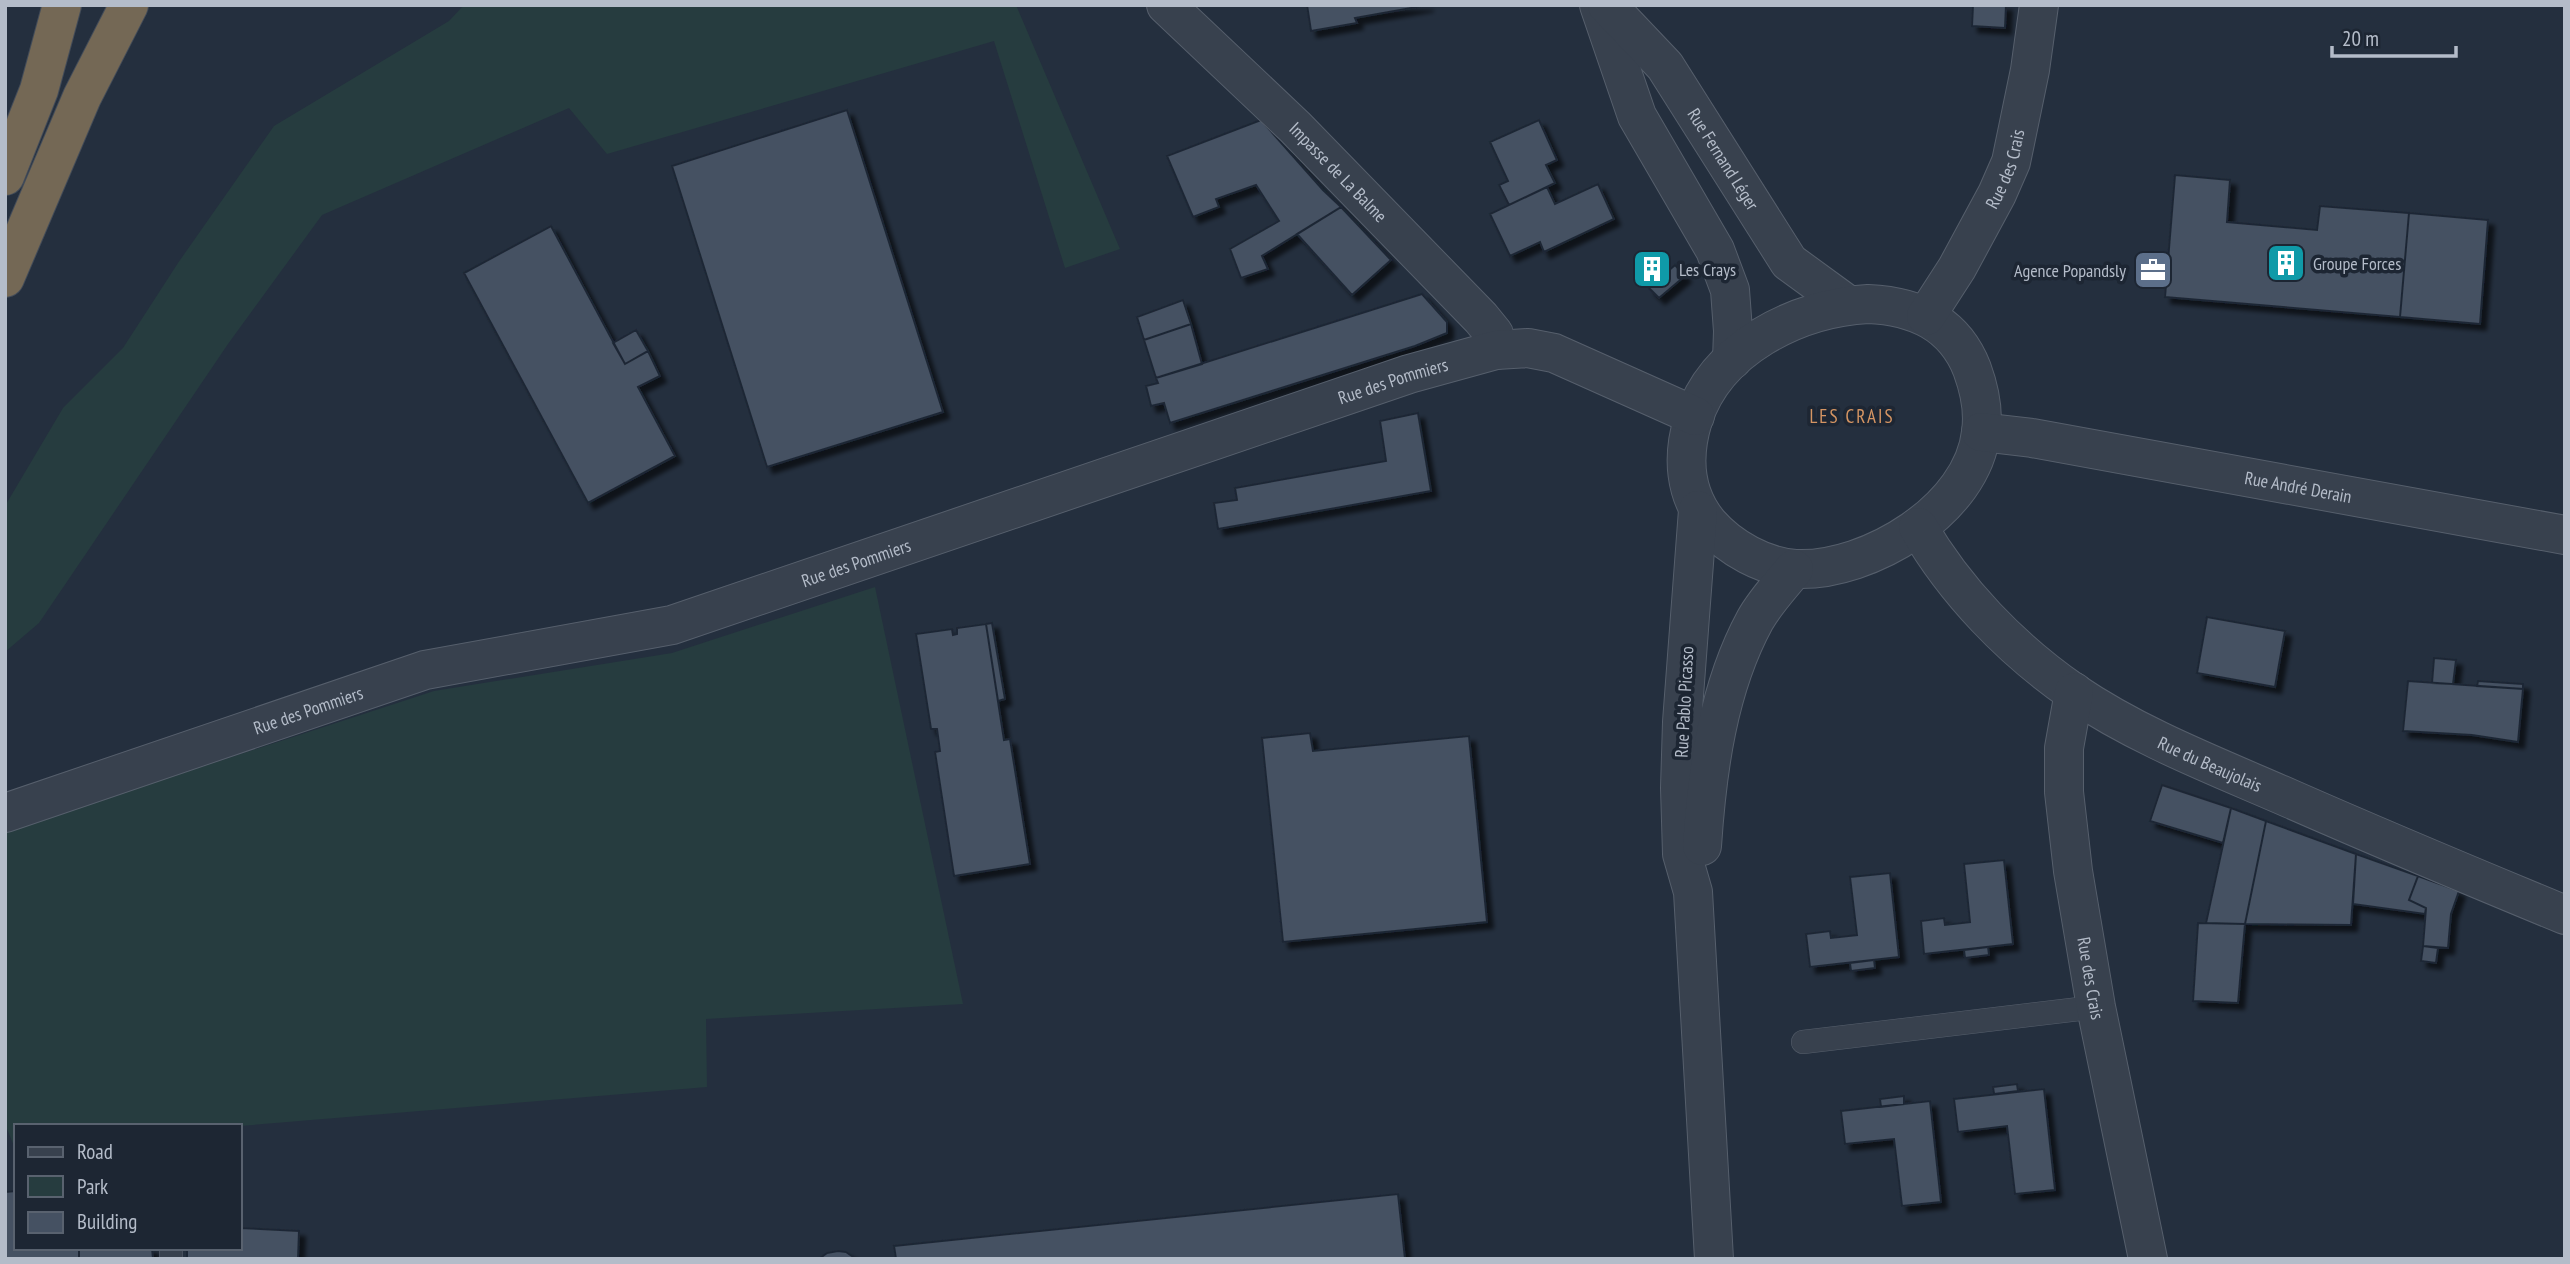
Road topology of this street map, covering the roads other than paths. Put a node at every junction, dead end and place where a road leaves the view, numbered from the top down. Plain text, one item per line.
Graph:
1 (62, 5) edge
2 (129, 5) edge
3 (1166, 5) edge
4 (1599, 5) edge
5 (1608, 5) edge
6 (2039, 5) edge
7 (1665, 66) junction
8 (1626, 88) junction
9 (5, 176) edge
10 (5, 278) edge
11 (1848, 305) junction
12 (1926, 316) junction
13 (1496, 350) junction
14 (1732, 360) junction
15 (1695, 416) junction
16 (1981, 432) junction
17 (1698, 510) junction
18 (1918, 527) junction
19 (2565, 535) edge
20 (1794, 569) junction
21 (2074, 692) junction
22 (5, 813) edge
23 (1693, 892) junction
24 (2565, 915) edge
25 (2096, 1007) junction
26 (1803, 1042) dead end
27 (1714, 1259) edge
28 (2148, 1259) edge

1 - 9 highway
2 - 10 highway
3 - 13 street, Impasse de La Balme
4 - 8 street
5 - 7 street, Rue Fernand Léger
6 - 12 street, Rue des Crais
7 - 8 lane
7 - 11 street, Rue Fernand Léger
8 - 14 street
11 - 12 street
11 - 14 street
12 - 16 street
13 - 15 street, Rue des Pommiers
13 - 22 street, Rue des Pommiers
14 - 15 street
15 - 17 street
16 - 18 street
16 - 19 street, Rue André Derain
17 - 20 street
17 - 23 street, Rue Pablo Picasso
18 - 20 street
18 - 21 street, Rue du Beaujolais
20 - 23 street, Rue Pablo Picasso
21 - 24 street, Rue du Beaujolais
21 - 25 street, Rue des Crais
23 - 27 street, Rue Pablo Picasso
25 - 26 lane
25 - 28 street, Rue des Crais

